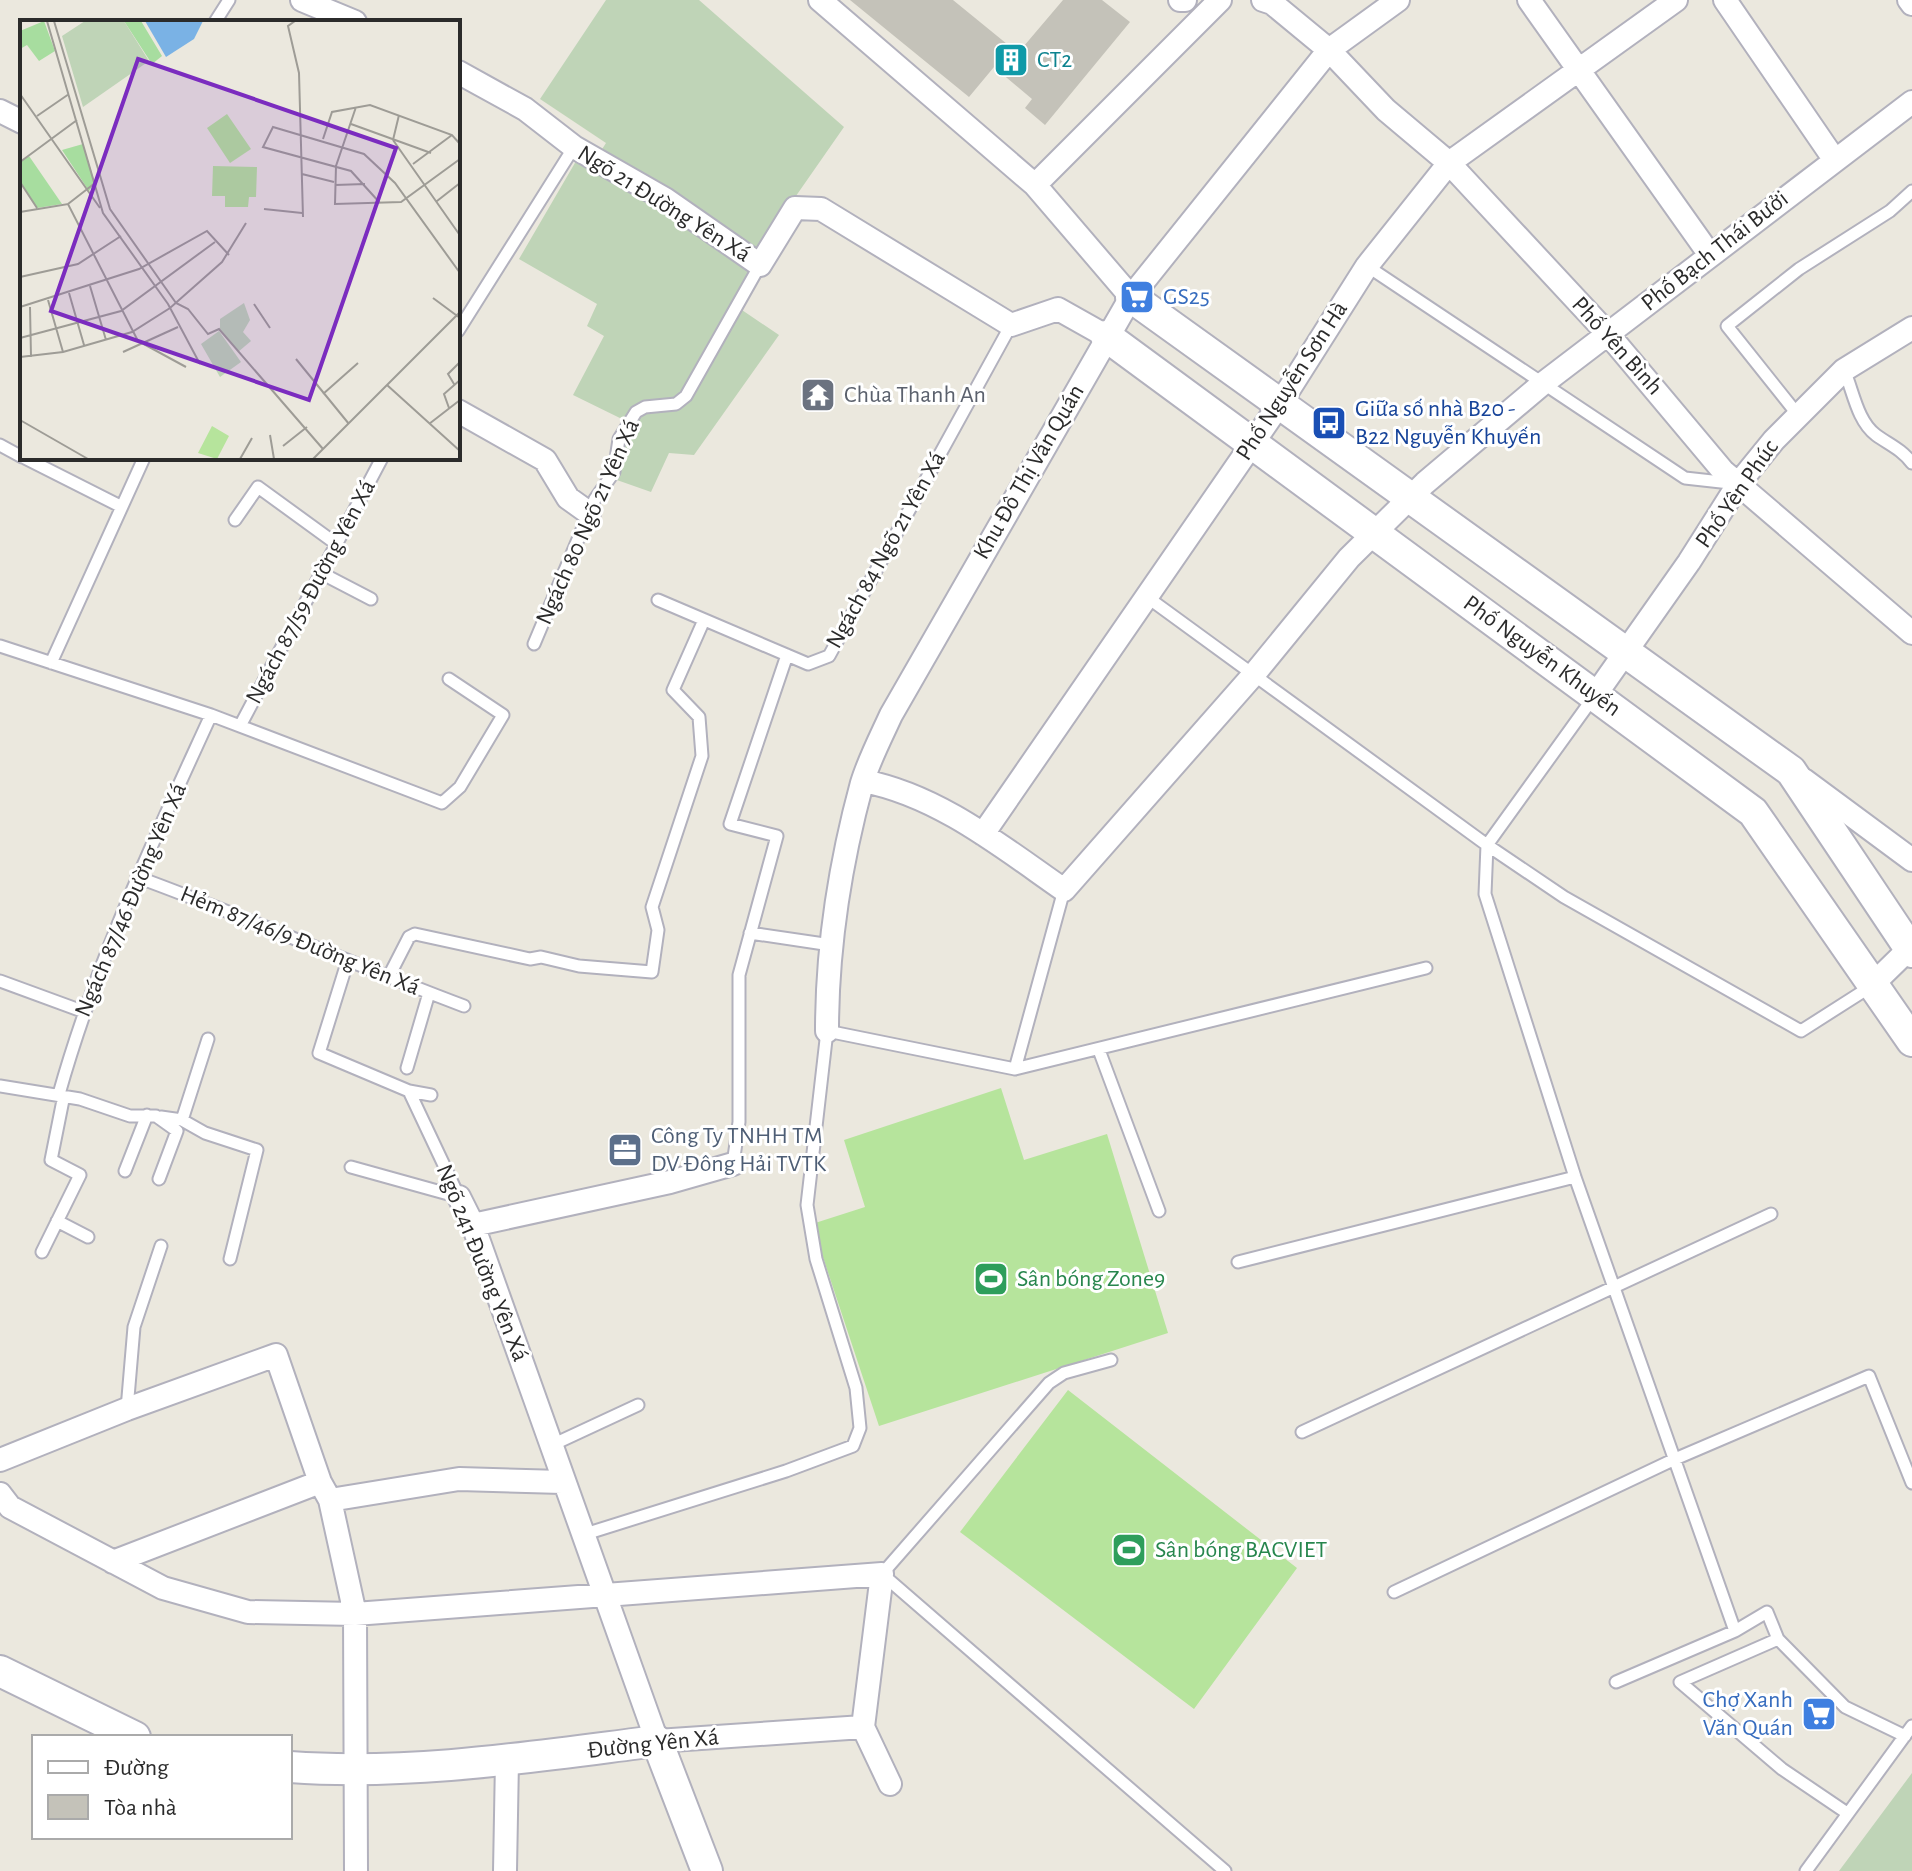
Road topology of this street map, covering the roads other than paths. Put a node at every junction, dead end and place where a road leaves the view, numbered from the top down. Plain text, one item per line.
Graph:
1 (229, 0) edge
2 (302, 0) edge
3 (820, 0) edge
4 (1220, 0) edge
5 (1263, 0) edge
6 (1398, 0) edge
7 (1529, 0) edge
8 (1676, 0) edge
9 (1725, 0) edge
10 (216, 20) edge
11 (350, 20) edge
12 (1329, 50) junction
13 (1580, 71) junction
14 (460, 73) edge
15 (1912, 102) edge
16 (0, 111) edge
17 (20, 121) edge
18 (574, 147) junction
19 (1834, 159) junction
20 (1449, 163) junction
21 (1035, 185) junction
22 (1912, 191) edge
23 (1710, 255) junction
24 (760, 265) junction
25 (1367, 266) junction
26 (1131, 297) junction
27 (1011, 325) junction
28 (460, 328) edge
29 (1912, 328) edge
30 (1608, 334) junction
31 (1106, 336) junction
32 (1844, 370) junction
33 (1541, 385) junction
34 (1279, 405) junction
35 (460, 412) edge
36 (1798, 415) junction
37 (0, 445) edge
38 (1252, 445) junction
39 (20, 455) edge
40 (29, 460) edge
41 (143, 460) edge
42 (381, 460) edge
43 (1912, 463) edge
44 (1739, 483) junction
45 (1412, 496) junction
46 (120, 506) junction
47 (589, 513) junction
48 (235, 520) dead end
49 (1376, 534) junction
50 (335, 543) junction
51 (321, 573) junction
52 (1147, 597) junction
53 (371, 599) dead end
54 (658, 600) dead end
55 (704, 620) junction
56 (1912, 633) edge
57 (534, 644) dead end
58 (0, 646) edge
59 (1624, 652) junction
60 (787, 655) junction
61 (51, 663) junction
62 (1255, 673) junction
63 (449, 679) dead end
64 (1596, 694) junction
65 (211, 715) junction
66 (240, 726) junction
67 (1791, 771) junction
68 (863, 781) junction
69 (983, 834) junction
70 (1487, 845) junction
71 (1912, 860) edge
72 (137, 877) junction
73 (1064, 890) junction
74 (750, 933) junction
75 (831, 945) junction
76 (1912, 949) edge
77 (347, 963) junction
78 (1426, 968) dead end
79 (388, 978) junction
80 (0, 981) edge
81 (1871, 986) junction
82 (429, 993) junction
83 (464, 1006) dead end
84 (82, 1011) junction
85 (827, 1031) junction
86 (208, 1039) dead end
87 (1912, 1041) edge
88 (1099, 1050) junction
89 (407, 1068) dead end
90 (1015, 1069) junction
91 (0, 1086) edge
92 (409, 1091) junction
93 (59, 1094) junction
94 (431, 1095) dead end
95 (152, 1116) junction
96 (182, 1120) junction
97 (733, 1164) joint
98 (351, 1167) dead end
99 (125, 1171) dead end
100 (1575, 1177) junction
101 (159, 1179) dead end
102 (459, 1197) junction
103 (1159, 1211) dead end
104 (1771, 1214) dead end
105 (57, 1221) junction
106 (473, 1225) junction
107 (88, 1237) dead end
108 (161, 1246) dead end
109 (42, 1252) dead end
110 (230, 1259) dead end
111 (1238, 1262) dead end
112 (1615, 1289) junction
113 (1111, 1360) dead end
114 (638, 1405) dead end
115 (127, 1409) junction
116 (1302, 1432) dead end
117 (552, 1445) junction
118 (1675, 1459) junction
119 (0, 1460) edge
120 (562, 1482) junction
121 (1912, 1483) edge
122 (325, 1491) junction
123 (0, 1494) edge
124 (582, 1535) junction
125 (113, 1562) junction
126 (882, 1574) junction
127 (1394, 1592) dead end
128 (607, 1596) junction
129 (355, 1614) junction
130 (1735, 1631) junction
131 (1778, 1639) junction
132 (0, 1671) edge
133 (1616, 1682) dead end
134 (863, 1727) junction
135 (1908, 1731) edge
136 (131, 1735) edge
137 (657, 1741) junction
138 (507, 1760) junction
139 (292, 1767) edge
140 (357, 1769) junction
141 (890, 1784) dead end
142 (1847, 1813) junction
143 (702, 1869) edge
144 (356, 1871) edge
145 (505, 1871) edge
146 (1225, 1871) edge
147 (1806, 1871) edge

1 - 10 lane
2 - 11 street
3 - 21 street
4 - 21 street
5 - 12 street, Phố Yên Bình
6 - 12 street, Khu Đô Thị Văn Quán
7 - 13 street
8 - 13 street, Phố Nguyễn Sơn Hà
9 - 19 street
12 - 20 street, Phố Yên Bình
12 - 26 street, Khu Đô Thị Văn Quán
13 - 20 street, Phố Nguyễn Sơn Hà
13 - 23 street
14 - 18 street, Ngõ 21 Đường Yên Xá
15 - 19 street, Phố Bạch Thái Bưởi
16 - 17 street
18 - 24 street, Ngõ 21 Đường Yên Xá
18 - 28 lane
19 - 23 street, Phố Bạch Thái Bưởi
20 - 25 street, Phố Nguyễn Sơn Hà
20 - 30 street, Phố Yên Bình
21 - 26 street
22 - 36 lane
23 - 30 street, Phố Bạch Thái Bưởi
24 - 27 street, Ngõ 21 Đường Yên Xá
24 - 47 lane, Ngách 80 Ngõ 21 Yên Xá
25 - 33 lane
25 - 34 street, Phố Nguyễn Sơn Hà
26 - 31 street, Khu Đô Thị Văn Quán
26 - 34 street
27 - 31 street
27 - 60 lane, Ngách 84 Ngõ 21 Yên Xá
29 - 32 street, Phố Yên Phúc
30 - 33 street, Phố Bạch Thái Bưởi
30 - 44 street, Phố Yên Bình
31 - 38 street, Phố Nguyễn Khuyến
31 - 68 street, Khu Đô Thị Văn Quán
32 - 36 street, Phố Yên Phúc
32 - 43 lane
33 - 44 lane
33 - 45 street, Phố Bạch Thái Bưởi
34 - 38 street, Phố Nguyễn Sơn Hà
34 - 45 street
35 - 47 street
36 - 44 street, Phố Yên Phúc
37 - 39 lane
38 - 49 street, Phố Nguyễn Khuyến
38 - 52 street, Phố Nguyễn Sơn Hà
40 - 46 lane
41 - 46 lane
42 - 50 lane, Ngách 87/59 Đường Yên Xá
44 - 56 street, Phố Yên Bình
44 - 59 street, Phố Yên Phúc
45 - 49 street, Phố Bạch Thái Bưởi
45 - 59 street
46 - 61 lane
47 - 57 lane, Ngách 80 Ngõ 21 Yên Xá
48 - 50 lane
49 - 62 street, Phố Bạch Thái Bưởi
49 - 64 street, Phố Nguyễn Khuyến
50 - 51 lane, Ngách 87/59 Đường Yên Xá
51 - 53 lane
51 - 66 lane, Ngách 87/59 Đường Yên Xá
52 - 62 lane
52 - 69 street, Phố Nguyễn Sơn Hà
54 - 55 lane, Ngách 84 Ngõ 21 Yên Xá
55 - 60 lane, Ngách 84 Ngõ 21 Yên Xá
55 - 79 lane
58 - 61 lane
59 - 64 street, Phố Yên Phúc
59 - 67 street
60 - 74 lane
61 - 65 lane
62 - 70 lane
62 - 73 street, Phố Bạch Thái Bưởi
63 - 66 lane
64 - 70 lane
64 - 81 street, Phố Nguyễn Khuyến
65 - 66 lane
65 - 72 lane, Ngách 87/46 Đường Yên Xá
67 - 71 street
67 - 76 street
68 - 69 street
68 - 75 street, Khu Đô Thị Văn Quán
69 - 73 street
70 - 81 lane
70 - 100 lane
72 - 77 lane, Hẻm 87/46/9 Đường Yên Xá
72 - 84 lane, Ngách 87/46 Đường Yên Xá
73 - 90 lane
74 - 75 lane
74 - 97 lane
75 - 85 street, Khu Đô Thị Văn Quán
76 - 81 street
77 - 79 lane, Hẻm 87/46/9 Đường Yên Xá
77 - 92 lane
78 - 88 lane
79 - 82 lane, Hẻm 87/46/9 Đường Yên Xá
80 - 84 lane
81 - 87 street, Phố Nguyễn Khuyến
82 - 83 lane, Hẻm 87/46/9 Đường Yên Xá
82 - 89 lane
84 - 93 lane, Ngách 87/46 Đường Yên Xá
85 - 90 lane
85 - 124 lane
86 - 96 lane
88 - 90 lane
88 - 103 lane
91 - 93 lane
92 - 94 lane
92 - 102 lane, Ngõ 241 Đường Yên Xá
93 - 95 lane
93 - 105 lane, Ngách 87/46 Đường Yên Xá
95 - 96 lane
95 - 99 lane
95 - 101 lane
96 - 110 lane
97 - 106 street
98 - 102 lane
100 - 111 lane
100 - 112 lane
102 - 106 street, Ngõ 241 Đường Yên Xá
104 - 112 lane
105 - 107 lane
105 - 109 lane, Ngách 87/46 Đường Yên Xá
106 - 117 street, Ngõ 241 Đường Yên Xá
108 - 115 lane
112 - 116 lane
112 - 118 lane
113 - 126 lane
114 - 117 lane
115 - 119 street
115 - 122 street
117 - 120 street, Ngõ 241 Đường Yên Xá
118 - 121 lane
118 - 127 lane
118 - 130 lane
120 - 122 street
120 - 124 street, Ngõ 241 Đường Yên Xá
122 - 125 street
122 - 129 street
123 - 125 street
124 - 128 street, Ngõ 241 Đường Yên Xá
125 - 129 street
126 - 128 street
126 - 134 street
126 - 146 lane
128 - 129 street
128 - 137 street, Ngõ 241 Đường Yên Xá
129 - 140 street
130 - 131 lane
130 - 133 lane
131 - 135 lane
131 - 142 lane
132 - 136 street
134 - 137 street, Đường Yên Xá
134 - 141 street
135 - 142 lane
137 - 138 street, Đường Yên Xá
137 - 143 street
138 - 140 street, Đường Yên Xá
138 - 145 street
139 - 140 street, Đường Yên Xá
140 - 144 street
142 - 147 lane

